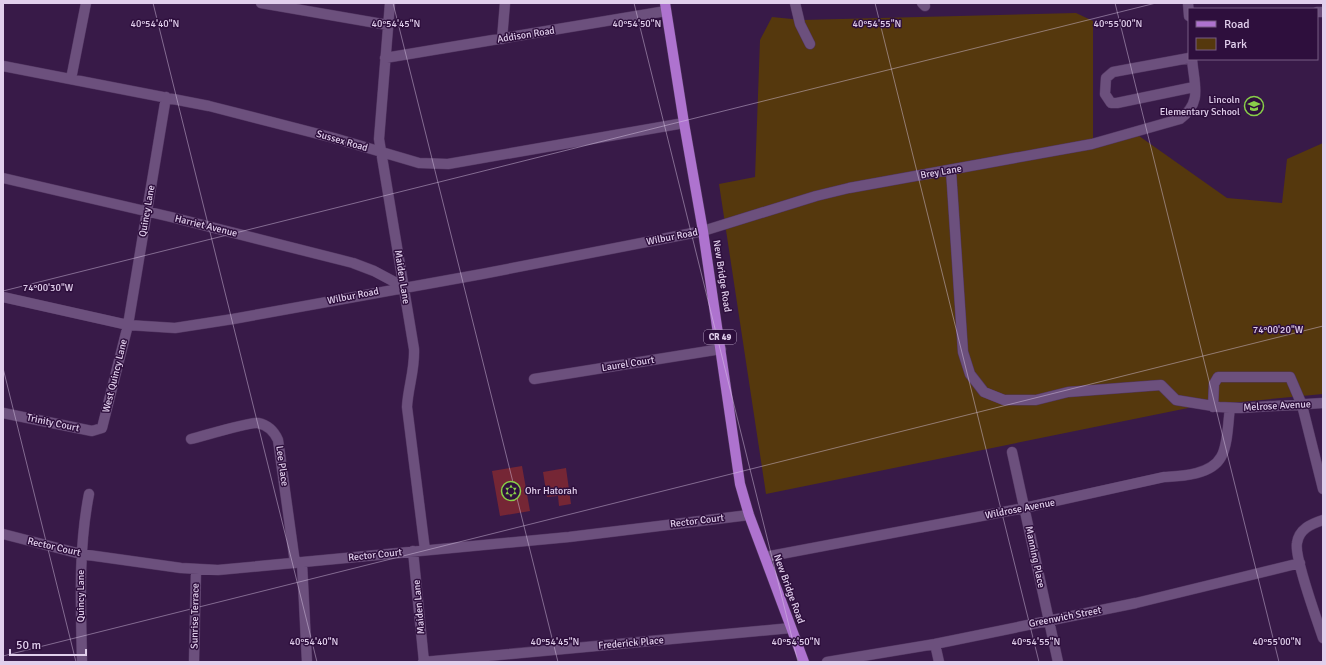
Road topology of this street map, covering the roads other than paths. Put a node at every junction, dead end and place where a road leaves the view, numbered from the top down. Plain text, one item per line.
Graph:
1 (86, 3) edge
2 (261, 3) edge
3 (390, 3) edge
4 (505, 3) edge
5 (795, 3) edge
6 (666, 7) edge
7 (388, 25) junction
8 (502, 38) junction
9 (810, 44) dead end
10 (385, 58) junction
11 (1188, 58) edge
12 (1192, 60) edge
13 (3, 66) edge
14 (70, 79) junction
15 (1194, 87) junction
16 (166, 97) junction
17 (684, 123) junction
18 (382, 152) junction
19 (952, 170) junction
20 (3, 178) edge
21 (147, 211) junction
22 (703, 231) junction
23 (404, 287) junction
24 (3, 297) edge
25 (128, 325) junction
26 (721, 349) junction
27 (534, 379) dead end
28 (1323, 403) edge
29 (1302, 405) junction
30 (1213, 407) junction
31 (1230, 408) junction
32 (3, 413) edge
33 (102, 428) joint
34 (191, 439) dead end
35 (1012, 452) dead end
36 (1323, 489) edge
37 (89, 494) dead end
38 (1024, 508) junction
39 (749, 515) junction
40 (1323, 520) edge
41 (3, 534) edge
42 (425, 550) junction
43 (414, 552) junction
44 (81, 554) junction
45 (765, 557) junction
46 (299, 563) junction
47 (1300, 563) junction
48 (196, 570) junction
49 (1049, 620) junction
50 (791, 628) junction
51 (1323, 638) edge
52 (935, 644) junction
53 (82, 662) edge
54 (194, 662) edge
55 (307, 662) edge
56 (424, 662) edge
57 (804, 662) edge
58 (827, 662) edge
59 (939, 662) edge
60 (1058, 662) edge

1 - 14 street
2 - 7 street
3 - 7 street, Maiden Lane
4 - 8 street
5 - 9 street
6 - 8 street, Addison Road
6 - 17 main road, New Bridge Road / CR 49
7 - 10 street, Maiden Lane
8 - 10 street, Addison Road
10 - 18 street, Maiden Lane
11 - 15 street
12 - 15 street
13 - 14 street, Sussex Road
14 - 16 street, Sussex Road
15 - 19 street, Brey Lane
16 - 18 street, Sussex Road
16 - 21 street, Quincy Lane
17 - 18 street, Sussex Road
17 - 22 main road, New Bridge Road / CR 49
18 - 23 street, Maiden Lane
19 - 22 street, Brey Lane
19 - 30 street, Melrose Avenue
20 - 21 street, Harriet Avenue
21 - 23 street, Harriet Avenue
21 - 25 street, Quincy Lane
22 - 23 street, Wilbur Road
22 - 26 main road, New Bridge Road / CR 49
23 - 25 street, Wilbur Road
23 - 42 street, Maiden Lane
24 - 25 street, Wilbur Road
25 - 33 street, West Quincy Lane
26 - 27 street, Laurel Court
26 - 39 main road, New Bridge Road / CR 49
28 - 29 street, Melrose Avenue
29 - 30 street
29 - 31 street, Melrose Avenue
29 - 36 street
30 - 31 street, Melrose Avenue
31 - 38 street, Wildrose Avenue
32 - 33 street, Trinity Court
34 - 46 street, Lee Place
35 - 38 street, Manning Place
37 - 44 street, Quincy Lane
38 - 45 street, Wildrose Avenue
38 - 49 street, Manning Place
39 - 42 street, Rector Court
39 - 45 main road, New Bridge Road / CR 49
40 - 47 street
41 - 44 street, Rector Court
42 - 43 street, Rector Court
43 - 46 street, Rector Court
43 - 56 street, Maiden Lane
44 - 48 street, Rector Court
44 - 53 street, Quincy Lane
45 - 50 main road, New Bridge Road / CR 49
46 - 48 street, Rector Court
46 - 55 street, Lee Place
47 - 49 street, Greenwich Street
47 - 51 street
48 - 54 street, Sunrise Terrace
49 - 52 street, Greenwich Street
49 - 60 street, Manning Place
50 - 56 street, Frederick Place
50 - 57 main road, New Bridge Road / CR 49
52 - 58 street, Greenwich Street
52 - 59 street

